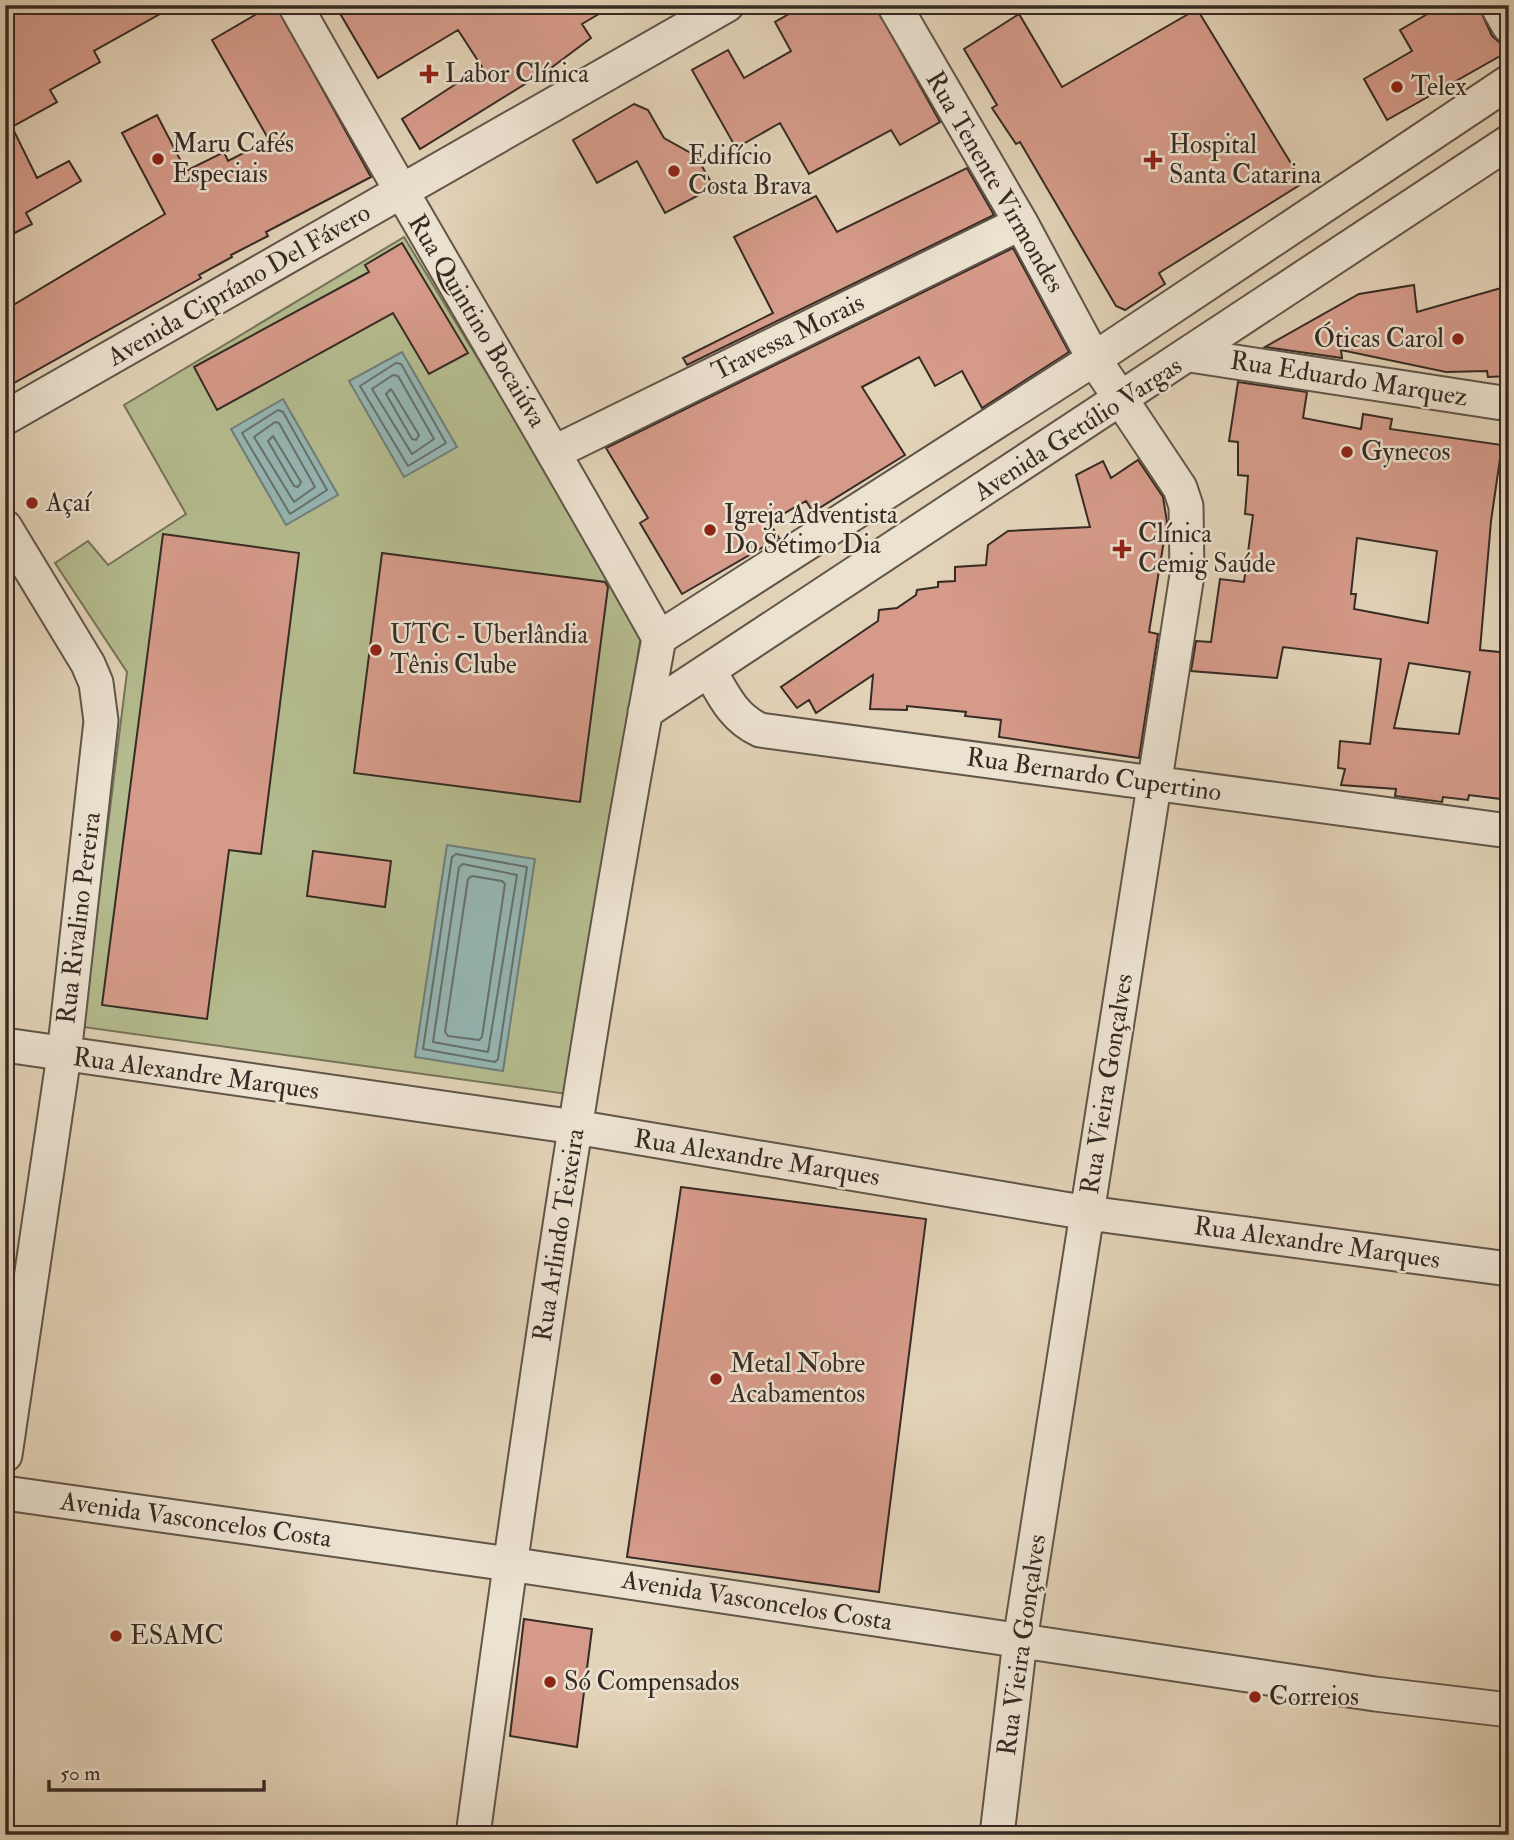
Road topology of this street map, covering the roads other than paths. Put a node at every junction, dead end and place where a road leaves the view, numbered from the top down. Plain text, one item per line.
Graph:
1 (295, 5) edge
2 (727, 5) edge
3 (894, 5) edge
4 (1497, 5) edge
5 (1509, 26) edge
6 (1509, 82) edge
7 (1509, 142) edge
8 (400, 192) junction
9 (1021, 223) junction
10 (1190, 355) junction
11 (1094, 359) junction
12 (1121, 400) junction
13 (1509, 404) edge
14 (5, 418) edge
15 (555, 452) junction
16 (909, 478) junction
17 (934, 523) junction
18 (5, 527) edge
19 (659, 638) junction
20 (709, 670) junction
21 (645, 712) junction
22 (1153, 783) junction
23 (1509, 831) edge
24 (5, 1045) edge
25 (64, 1055) junction
26 (575, 1127) junction
27 (1088, 1213) junction
28 (1509, 1269) edge
29 (5, 1455) edge
30 (5, 1493) edge
31 (509, 1564) junction
32 (1020, 1641) junction
33 (1509, 1710) edge
34 (473, 1835) edge
35 (997, 1835) edge

1 - 8 street, Rua Quintino Bocaiúva
2 - 8 street, Avenida Cipríano Del Fávero
3 - 9 street, Rua Tenente Virmondes
4 - 5 street
6 - 11 street, Avenida Getúlio Vargas
7 - 10 street, Avenida Getúlio Vargas
8 - 14 street, Avenida Cipríano Del Fávero
8 - 15 street, Rua Quintino Bocaiúva
9 - 11 street, Rua Tenente Virmondes
9 - 15 street, Travessa Morais
10 - 12 street, Avenida Getúlio Vargas
10 - 13 street, Rua Eduardo Marquez
11 - 12 street, Rua Vieira Gonçalves
11 - 16 street, Avenida Getúlio Vargas
12 - 17 street, Avenida Getúlio Vargas
12 - 22 street, Rua Vieira Gonçalves
15 - 19 street, Rua Quintino Bocaiúva
16 - 17 street
16 - 19 street, Avenida Getúlio Vargas
17 - 20 street, Avenida Getúlio Vargas
18 - 25 street, Rua Rivalino Pereira
19 - 21 street, Rua Arlindo Teixeira
20 - 21 street, Avenida Getúlio Vargas
20 - 22 street, Rua Bernardo Cupertino
21 - 26 street, Rua Arlindo Teixeira
22 - 23 street, Rua Bernardo Cupertino
22 - 27 street, Rua Vieira Gonçalves
24 - 25 street, Rua Alexandre Marques
25 - 26 street, Rua Alexandre Marques
25 - 29 street, Rua Rivalino Pereira
26 - 27 street, Rua Alexandre Marques
26 - 31 street, Rua Arlindo Teixeira
27 - 28 street, Rua Alexandre Marques
27 - 32 street, Rua Vieira Gonçalves
30 - 31 street, Avenida Vasconcelos Costa
31 - 32 street, Avenida Vasconcelos Costa
31 - 34 street, Rua Arlindo Teixeira
32 - 33 street, Avenida Vasconcelos Costa
32 - 35 street, Rua Vieira Gonçalves

